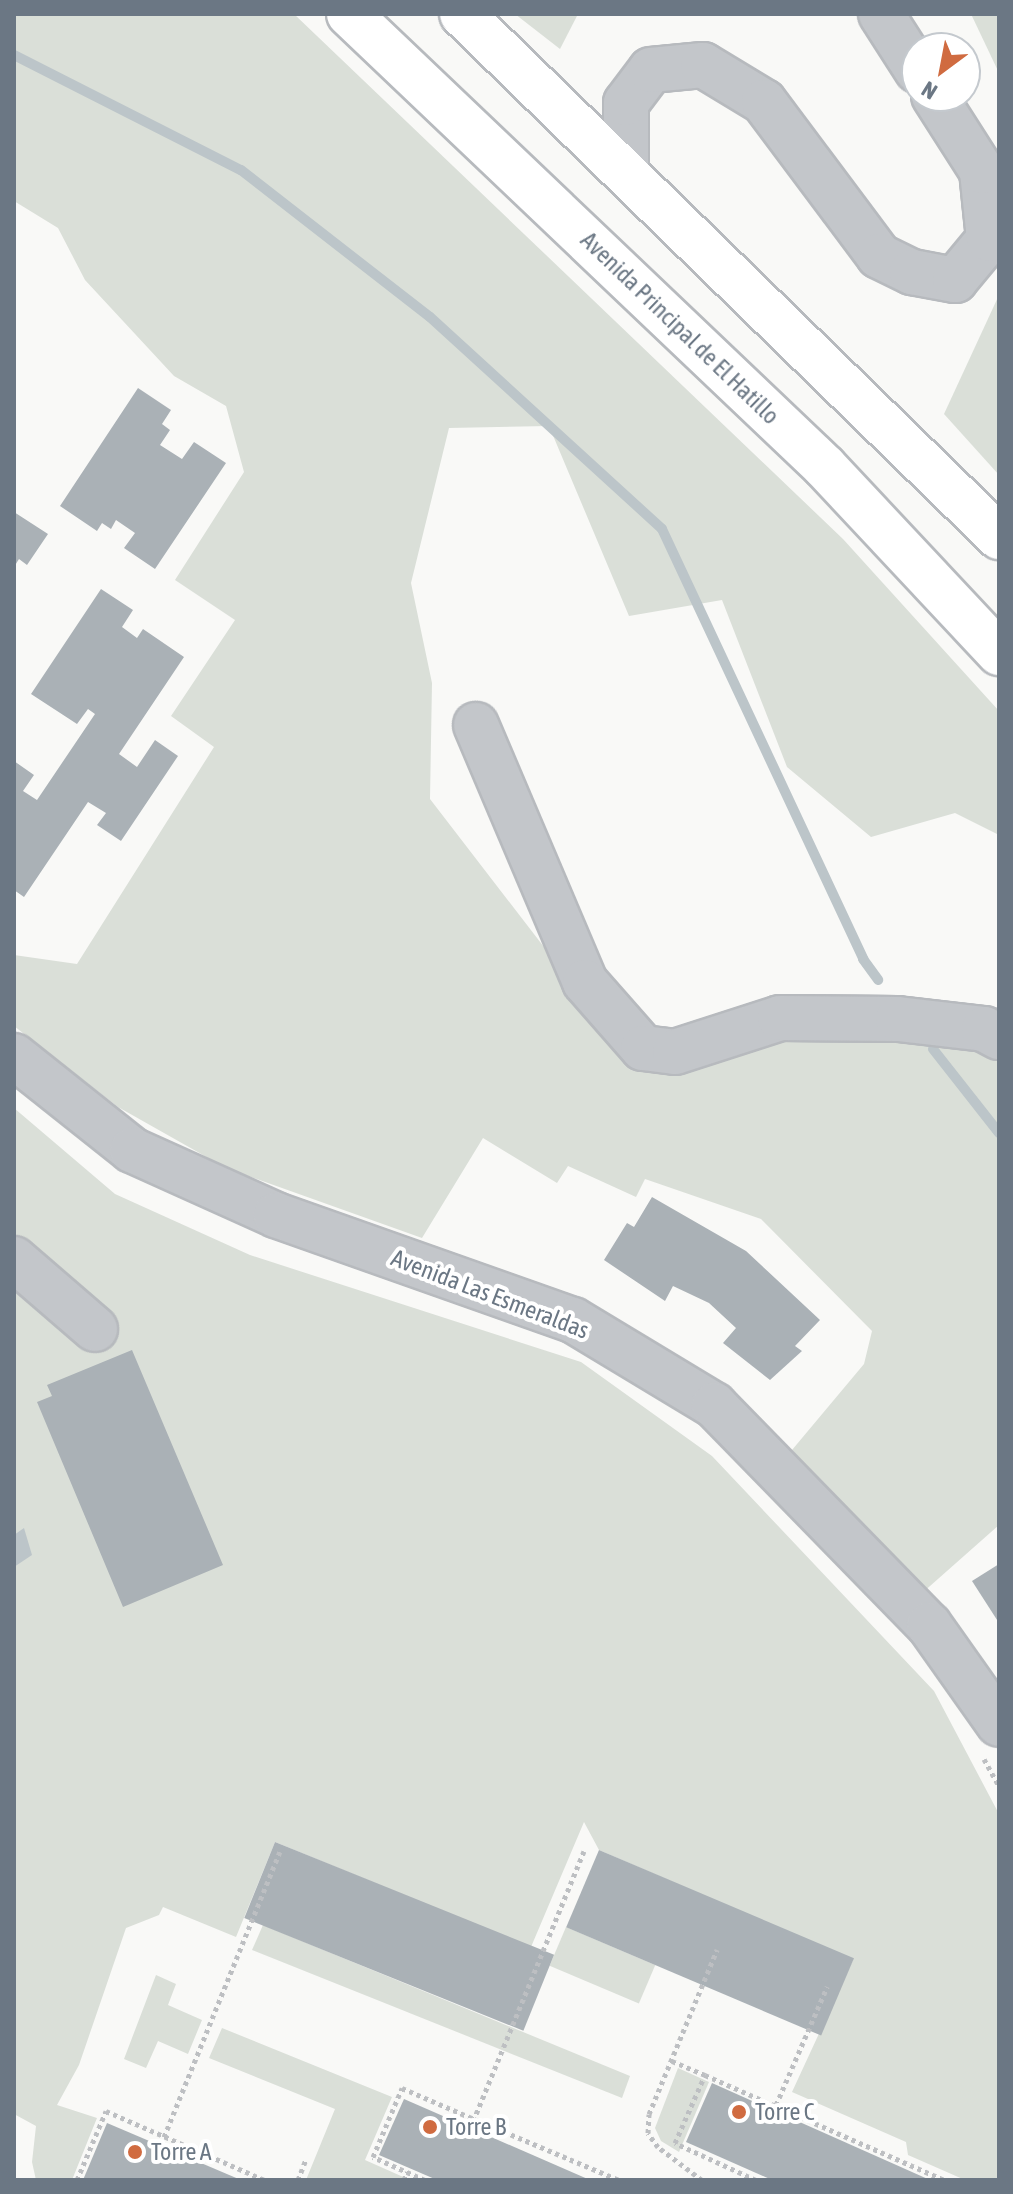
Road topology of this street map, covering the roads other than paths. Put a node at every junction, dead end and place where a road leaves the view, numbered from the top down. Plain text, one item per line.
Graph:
1 (349, 14) edge
2 (462, 14) edge
3 (881, 14) edge
4 (901, 45) edge
5 (944, 112) edge
6 (626, 171) junction
7 (999, 537) edge
8 (999, 653) edge
9 (476, 725) dead end
10 (999, 1037) edge
11 (14, 1056) edge
12 (14, 1259) edge
13 (95, 1329) dead end
14 (989, 1736) edge

1 - 8 main road, Avenida Principal de El Hatillo
2 - 6 main road
3 - 4 street
5 - 6 street
6 - 7 main road
9 - 10 street
11 - 14 street, Avenida Las Esmeraldas
12 - 13 street

